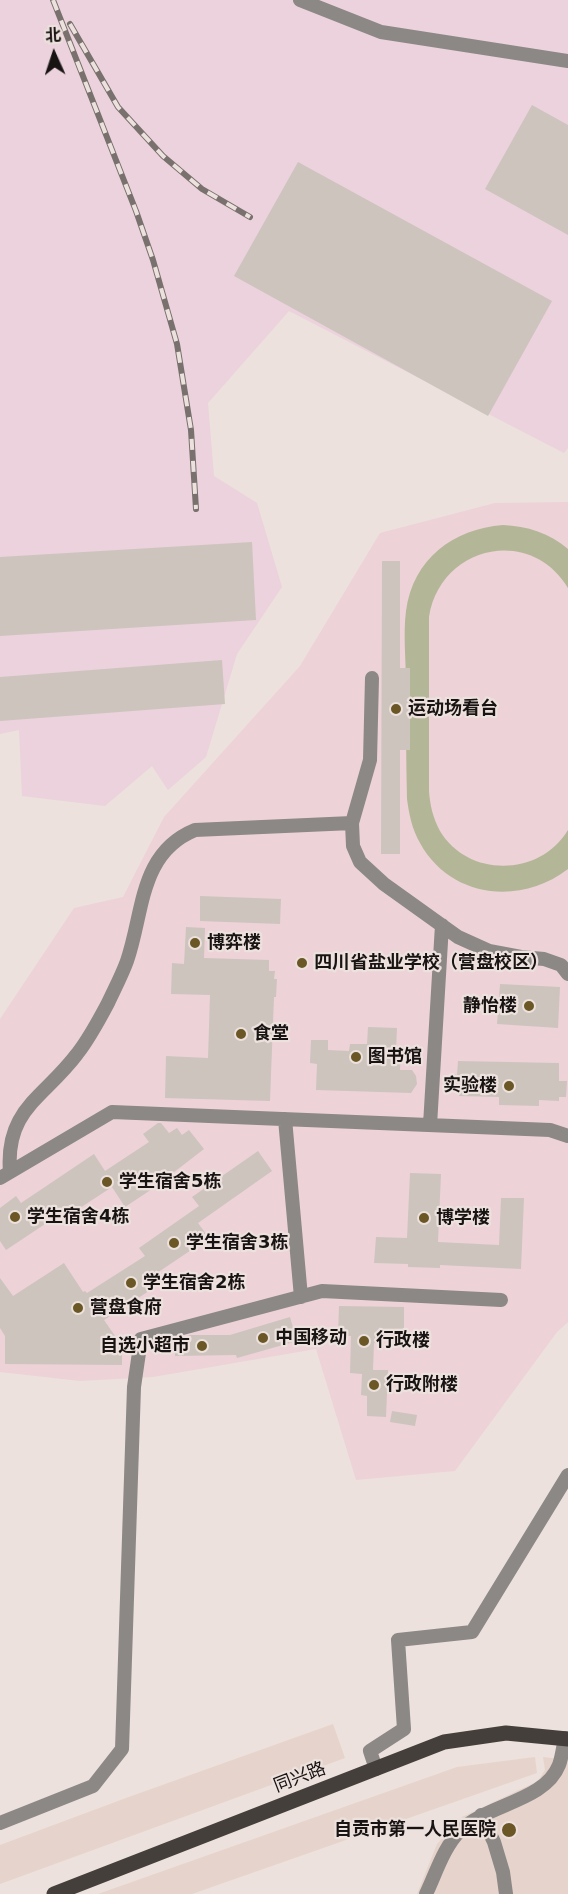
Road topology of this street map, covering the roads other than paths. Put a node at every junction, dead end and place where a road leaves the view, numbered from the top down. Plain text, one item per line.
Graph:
1 (300, 0) edge
2 (568, 61) edge
3 (372, 678) dead end
4 (352, 823) junction
5 (442, 925) junction
6 (568, 974) edge
7 (285, 1119) junction
8 (430, 1125) junction
9 (568, 1136) edge
10 (5, 1175) edge
11 (301, 1297) junction
12 (501, 1300) dead end
13 (568, 1475) edge
14 (567, 1739) edge
15 (376, 1770) junction
16 (480, 1815) junction
17 (0, 1823) edge
18 (54, 1894) edge
19 (426, 1894) edge
20 (506, 1894) edge

1 - 2 street
3 - 4 street
4 - 5 street
4 - 10 street
5 - 6 street
5 - 8 street
7 - 8 street
7 - 10 street
7 - 11 street
8 - 9 street
11 - 12 street
11 - 17 street
13 - 15 street
14 - 15 main road, 同兴路
14 - 16 street
15 - 18 main road, 同兴路
16 - 19 street
16 - 20 street

